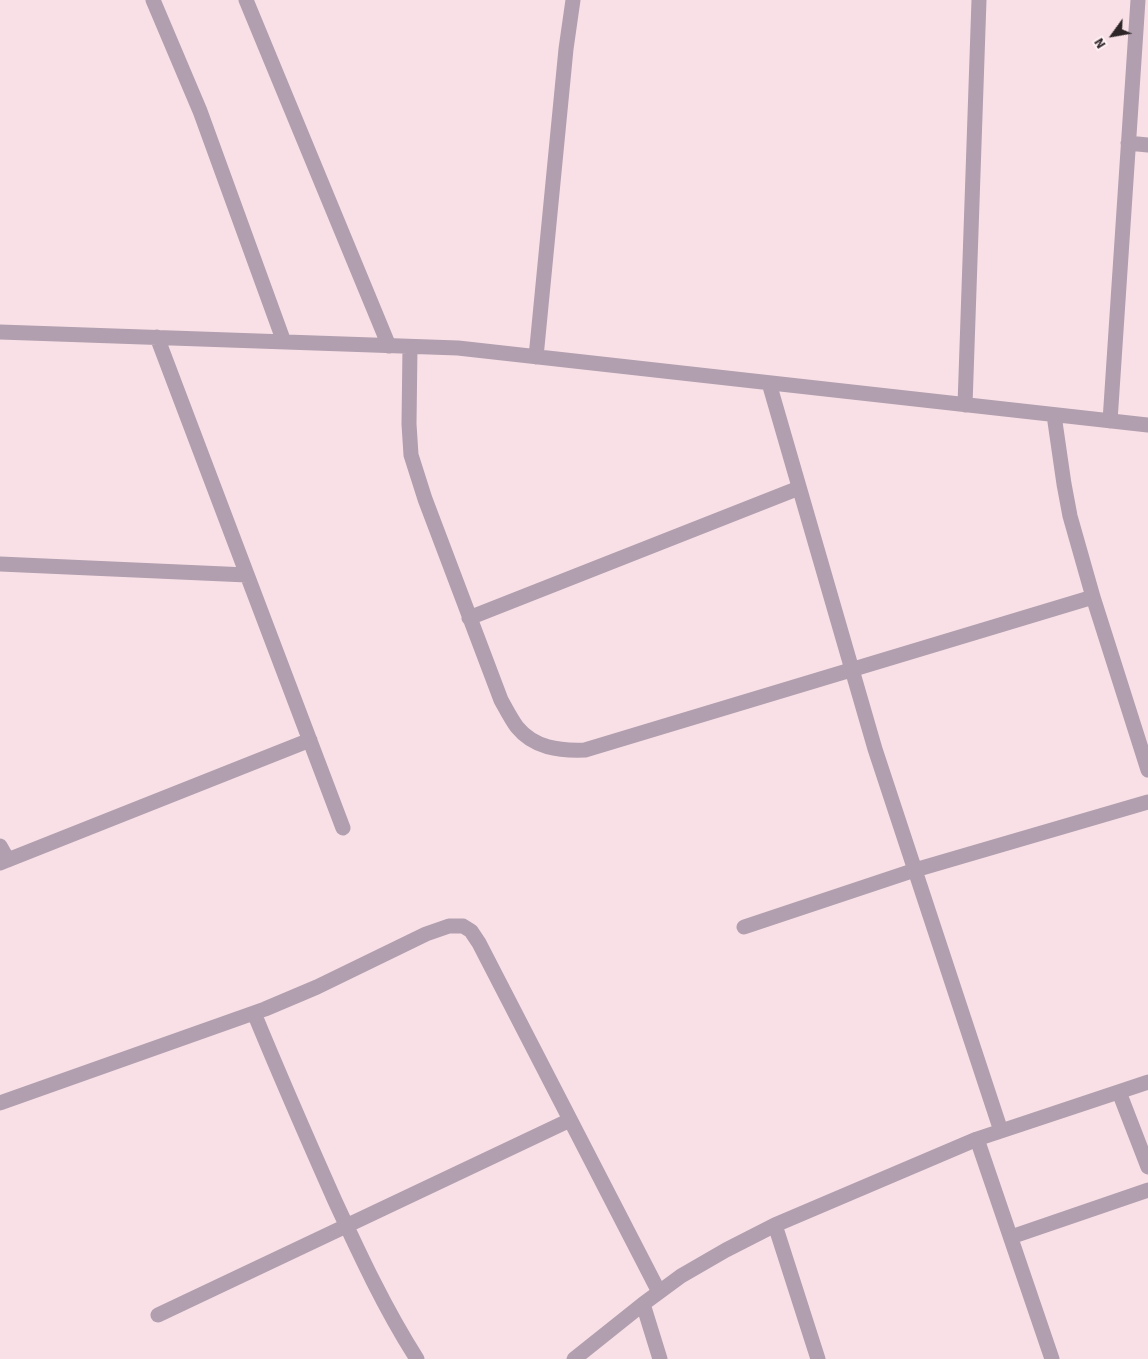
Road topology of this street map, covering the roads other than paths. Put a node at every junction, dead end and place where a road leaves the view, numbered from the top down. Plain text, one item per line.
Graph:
1 (153, 0) edge
2 (246, 0) edge
3 (573, 0) edge
4 (979, 0) edge
5 (1138, 0) edge
6 (1128, 143) junction
7 (1148, 145) edge
8 (0, 332) edge
9 (157, 338) junction
10 (284, 342) junction
11 (389, 346) junction
12 (410, 347) junction
13 (536, 357) junction
14 (769, 383) junction
15 (965, 405) junction
16 (1054, 415) junction
17 (1110, 421) junction
18 (1148, 425) edge
19 (799, 488) junction
20 (0, 564) edge
21 (246, 575) junction
22 (1093, 597) junction
23 (469, 618) junction
24 (852, 669) junction
25 (310, 740) junction
26 (1144, 745) edge
27 (1148, 770) edge
28 (1148, 802) edge
29 (343, 828) dead end
30 (3, 856) edge
31 (915, 870) junction
32 (744, 927) dead end
33 (254, 1013) junction
34 (1148, 1082) edge
35 (1119, 1092) junction
36 (0, 1104) edge
37 (570, 1120) junction
38 (1001, 1131) junction
39 (977, 1139) junction
40 (1148, 1167) edge
41 (1148, 1190) edge
42 (346, 1225) junction
43 (775, 1225) junction
44 (1011, 1237) junction
45 (659, 1292) junction
46 (643, 1304) junction
47 (158, 1315) dead end
48 (417, 1359) edge
49 (574, 1359) edge
50 (660, 1359) edge
51 (818, 1359) edge
52 (1052, 1359) edge

1 - 10 street
2 - 11 street
3 - 13 street
4 - 15 street
5 - 6 street
6 - 7 street
6 - 17 street
8 - 9 street
9 - 10 street
9 - 21 street
10 - 11 street
11 - 12 street
12 - 13 street
12 - 23 street
13 - 14 street
14 - 15 street
14 - 19 street
15 - 16 street
16 - 17 street
16 - 22 street
17 - 18 street
19 - 23 street
19 - 24 street
20 - 21 street
21 - 25 street
22 - 24 street
22 - 26 street
23 - 24 street
24 - 31 street
25 - 29 street
25 - 30 street
26 - 27 street
28 - 31 street
31 - 32 street
31 - 38 street
33 - 36 street
33 - 37 street
33 - 42 street
34 - 35 street
35 - 38 street
35 - 40 street
37 - 42 street
37 - 45 street
38 - 39 street
39 - 43 street
39 - 44 street
41 - 44 street
42 - 47 street
42 - 48 street
43 - 45 street
43 - 51 street
44 - 52 street
45 - 46 street
46 - 49 street
46 - 50 street

